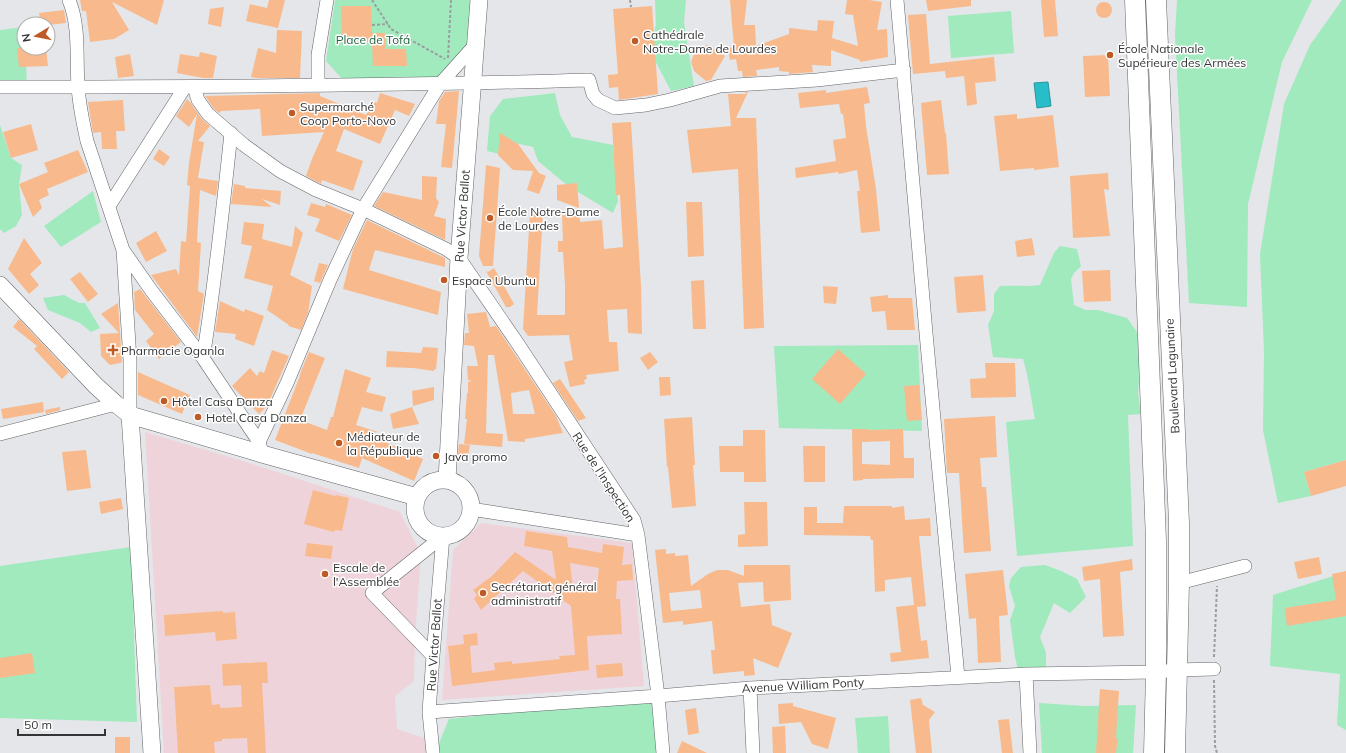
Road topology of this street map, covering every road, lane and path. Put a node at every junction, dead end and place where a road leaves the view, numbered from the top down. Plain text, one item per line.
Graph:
1 (69, 0) edge
2 (327, 0) edge
3 (372, 0) edge
4 (451, 0) edge
5 (479, 0) edge
6 (630, 0) edge
7 (897, 0) edge
8 (1135, 0) edge
9 (1156, 0) edge
10 (631, 7) dead end
11 (388, 24) junction
12 (372, 25) dead end
13 (475, 45) junction
14 (904, 70) junction
15 (440, 84) junction
16 (473, 84) junction
17 (318, 85) junction
18 (0, 87) edge
19 (78, 87) junction
20 (189, 87) junction
21 (231, 133) junction
22 (109, 206) junction
23 (363, 209) junction
24 (123, 250) junction
25 (459, 258) junction
26 (0, 285) edge
27 (203, 358) junction
28 (116, 404) junction
29 (130, 415) junction
30 (0, 434) edge
31 (261, 448) junction
32 (447, 480) junction
33 (417, 497) junction
34 (471, 509) junction
35 (638, 535) junction
36 (443, 536) junction
37 (1245, 566) dead end
38 (1179, 582) junction
39 (433, 656) junction
40 (1214, 669) dead end
41 (1177, 670) junction
42 (1156, 672) junction
43 (1026, 674) junction
44 (958, 677) junction
45 (750, 688) junction
46 (658, 696) junction
47 (429, 712) junction
48 (152, 753) edge
49 (433, 753) edge
50 (663, 753) edge
51 (753, 753) edge
52 (1030, 753) edge
53 (1154, 753) edge
54 (1175, 753) edge

1 - 19 street
2 - 17 street
3 - 11 path
4 - 11 path
5 - 13 main road, Rue Victor Ballot
6 - 10 path
7 - 14 street
8 - 42 highway, Boulevard Lagunaire
9 - 38 highway, Boulevard Lagunaire
11 - 12 path
13 - 15 street
13 - 16 main road, Rue Victor Ballot
14 - 16 street
14 - 44 street
15 - 16 street
15 - 17 street
15 - 23 street
16 - 25 main road, Rue Victor Ballot
17 - 20 street
18 - 19 street
19 - 20 street
19 - 22 street
20 - 21 street
20 - 22 street
21 - 23 street
21 - 27 street
22 - 24 street
23 - 25 street
23 - 31 street
24 - 27 street
24 - 29 street
25 - 32 main road, Rue Victor Ballot
25 - 35 street, Rue de l'Inspection
26 - 28 main road
27 - 31 street
28 - 29 main road
28 - 30 street
29 - 31 main road
29 - 48 main road
31 - 33 main road
32 - 33 main road
32 - 34 main road
33 - 36 main road
34 - 35 street
34 - 36 main road
35 - 46 street, Rue de l'Inspection
36 - 39 street, Rue Victor Ballot
36 - 39 street
37 - 38 street
38 - 41 highway, Boulevard Lagunaire
39 - 47 street, Rue Victor Ballot
40 - 41 street, Avenue William Ponty
41 - 42 street, Avenue William Ponty
41 - 54 highway, Boulevard Lagunaire
42 - 43 street, Avenue William Ponty
42 - 53 highway, Boulevard Lagunaire
43 - 44 street, Avenue William Ponty
43 - 52 street
44 - 45 street, Avenue William Ponty
45 - 46 street, Avenue William Ponty
45 - 51 street
46 - 47 street, Avenue William Ponty
46 - 50 street, Rue de l'Inspection
47 - 49 street, Rue Victor Ballot

